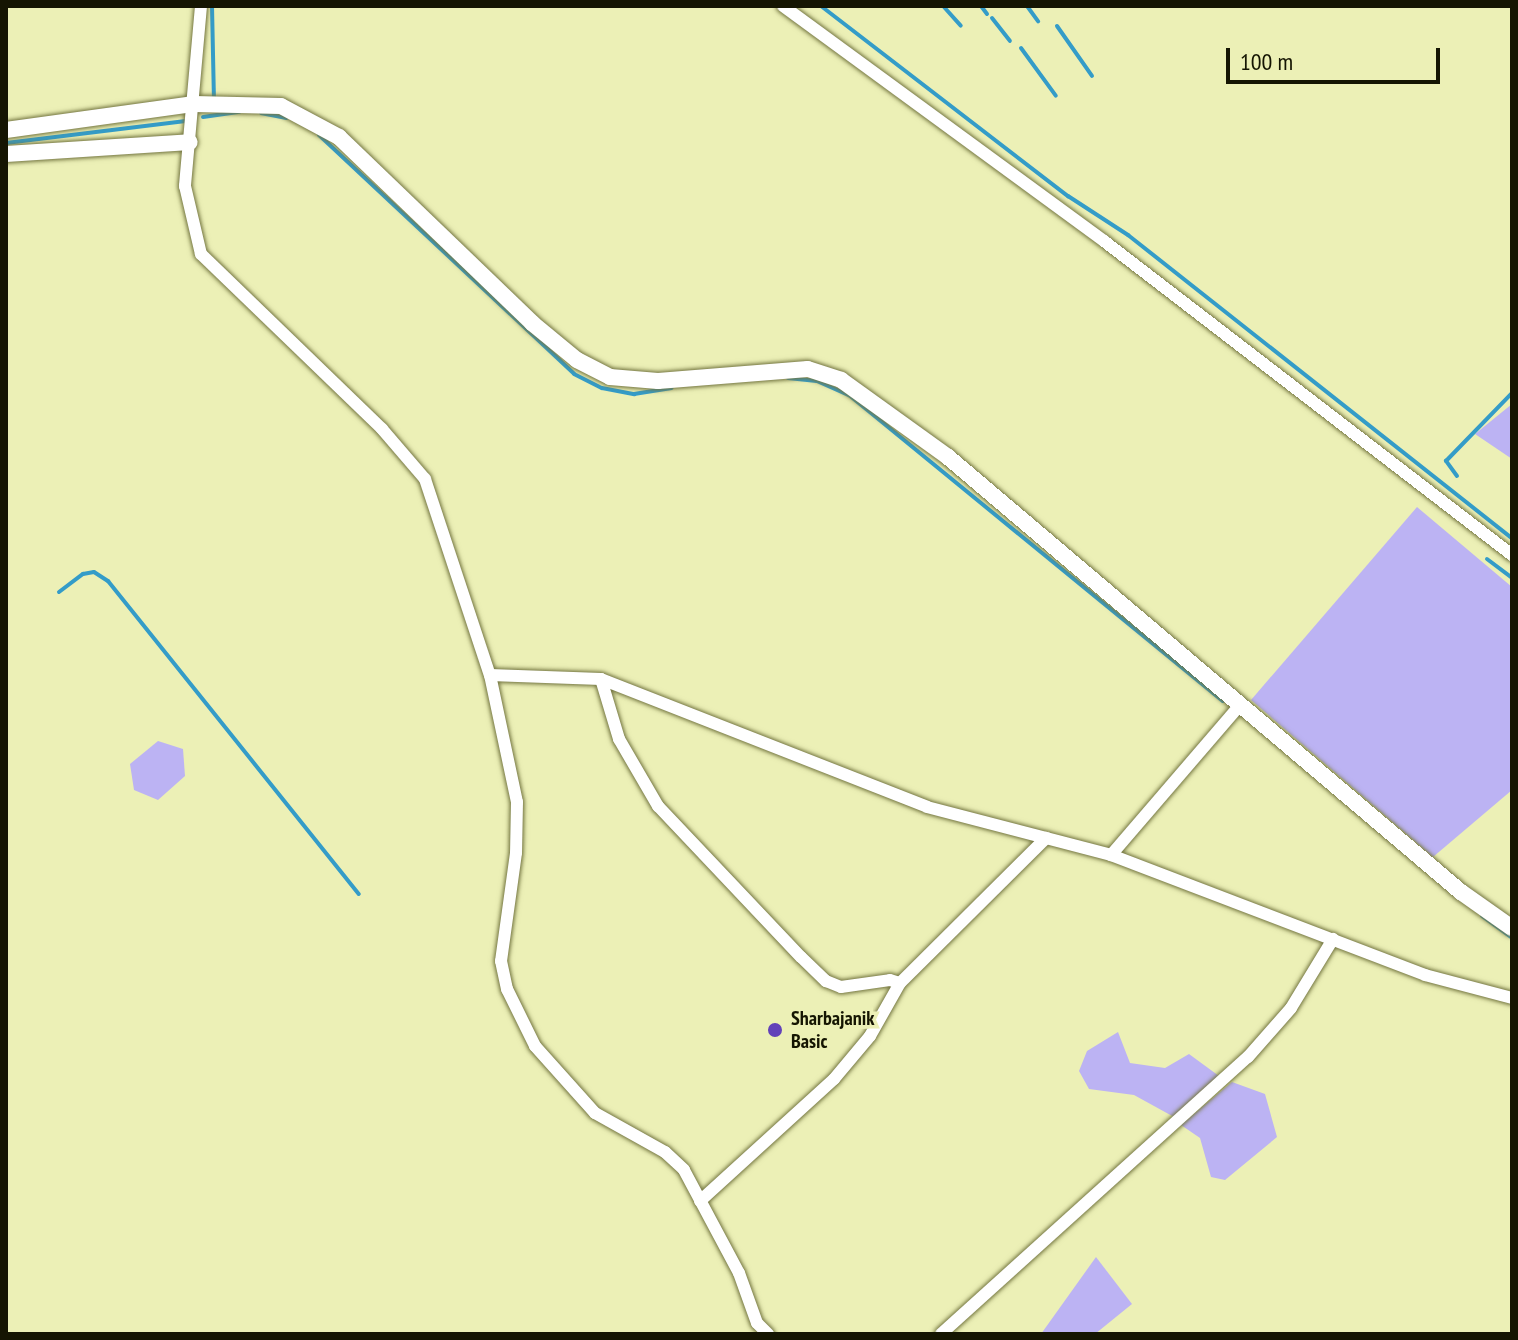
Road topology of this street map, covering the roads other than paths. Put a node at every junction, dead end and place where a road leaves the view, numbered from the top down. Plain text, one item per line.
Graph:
1 (201, 6) edge
2 (783, 6) edge
3 (194, 104) junction
4 (6, 130) edge
5 (190, 142) junction
6 (6, 154) edge
7 (1512, 555) edge
8 (490, 675) junction
9 (601, 679) junction
10 (1239, 706) junction
11 (1046, 838) junction
12 (1111, 855) junction
13 (1512, 928) edge
14 (1333, 939) junction
15 (900, 983) junction
16 (1512, 998) edge
17 (700, 1201) junction
18 (768, 1334) edge
19 (941, 1334) edge

1 - 3 street
2 - 7 street
3 - 4 street
3 - 5 street
3 - 10 street
5 - 6 street
5 - 8 street
8 - 9 street
8 - 17 street
9 - 11 street
9 - 15 street
10 - 12 street
10 - 13 street
11 - 12 street
11 - 15 street
12 - 14 street
14 - 16 street
14 - 19 street
15 - 17 street
17 - 18 street

